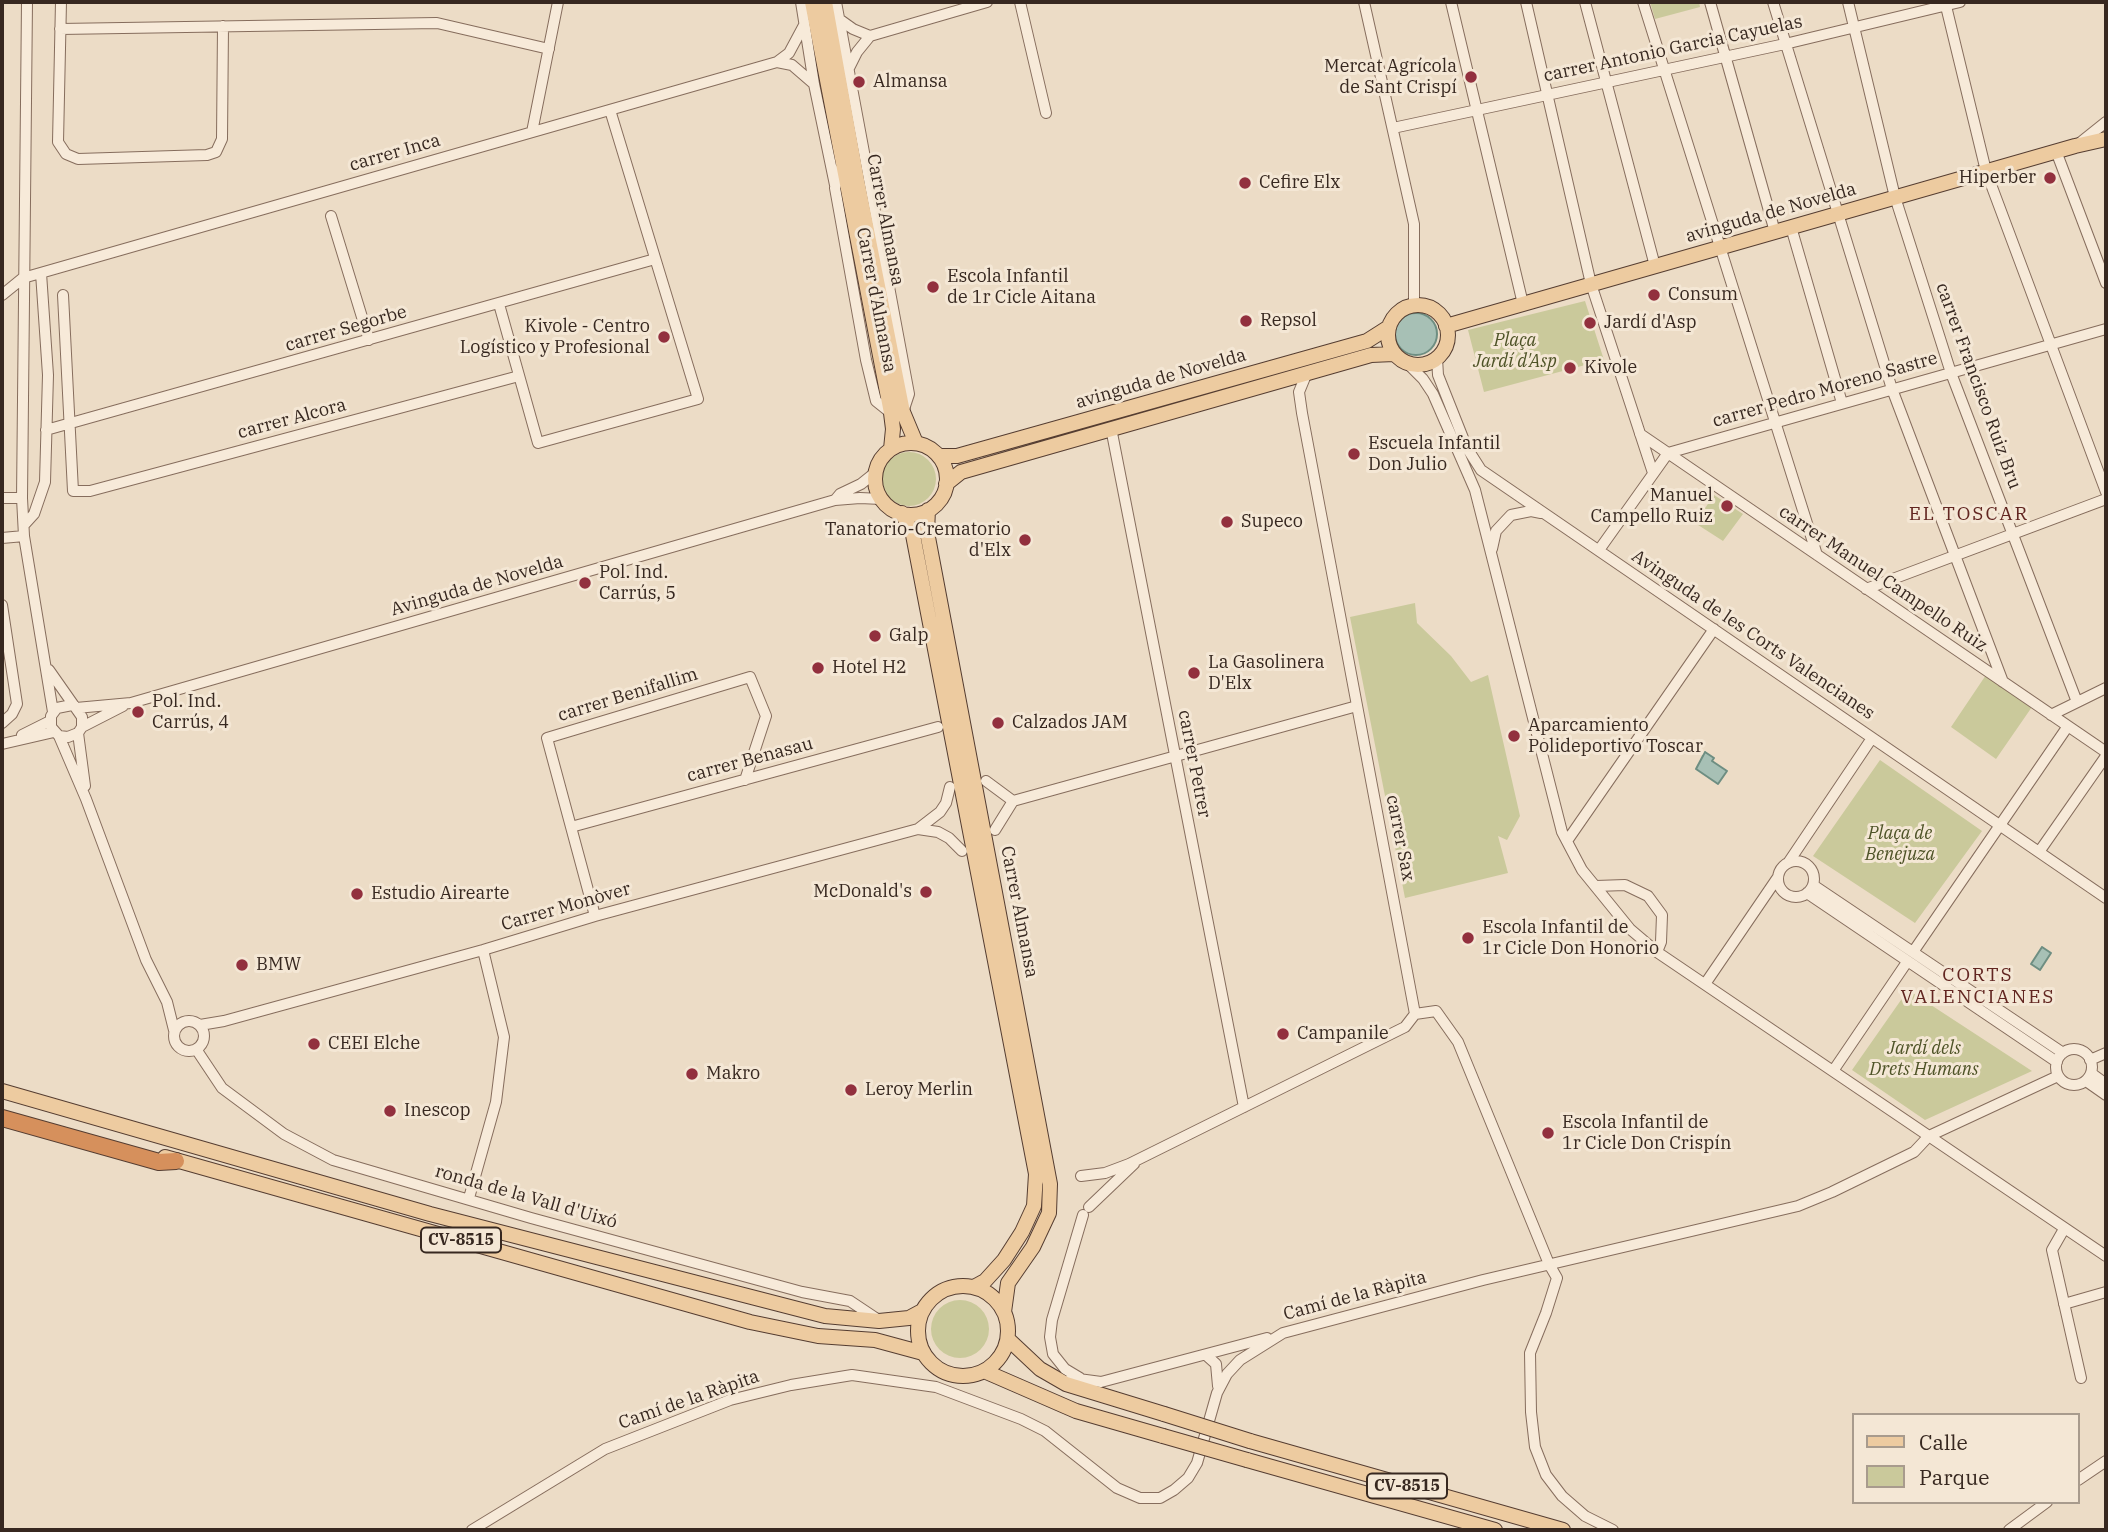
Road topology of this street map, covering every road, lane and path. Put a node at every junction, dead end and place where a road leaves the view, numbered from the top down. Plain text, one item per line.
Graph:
1 (27, 2) edge
2 (61, 2) edge
3 (558, 2) edge
4 (801, 2) edge
5 (812, 2) edge
6 (825, 2) edge
7 (836, 2) edge
8 (988, 2) edge
9 (1020, 2) edge
10 (1364, 2) edge
11 (1451, 2) edge
12 (1526, 2) edge
13 (1585, 2) edge
14 (1643, 2) edge
15 (1710, 2) edge
16 (1773, 2) edge
17 (1848, 2) edge
18 (1960, 2) edge
19 (1945, 4) edge
20 (839, 19) junction
21 (804, 22) junction
22 (223, 26) junction
23 (1854, 28) junction
24 (60, 29) junction
25 (870, 36) junction
26 (1786, 44) junction
27 (549, 49) junction
28 (1726, 55) junction
29 (777, 62) junction
30 (848, 70) junction
31 (1663, 70) junction
32 (1606, 82) junction
33 (814, 84) junction
34 (1547, 94) junction
35 (610, 110) junction
36 (1477, 110) junction
37 (1046, 113) dead end
38 (2106, 122) edge
39 (1393, 128) junction
40 (532, 132) junction
41 (2106, 139) edge
42 (2075, 146) junction
43 (864, 150) junction
44 (2056, 151) junction
45 (843, 162) junction
46 (1986, 171) junction
47 (857, 180) junction
48 (835, 188) junction
49 (1895, 197) junction
50 (1836, 214) junction
51 (331, 216) dead end
52 (1791, 227) junction
53 (1775, 232) junction
54 (1720, 248) junction
55 (655, 259) junction
56 (1655, 266) junction
57 (41, 273) junction
58 (23, 278) junction
59 (2106, 283) edge
60 (1591, 285) junction
61 (3, 291) edge
62 (63, 295) dead end
63 (499, 304) junction
64 (1523, 304) junction
65 (1414, 305) junction
66 (1446, 326) junction
67 (1389, 327) junction
68 (2106, 328) edge
69 (369, 340) junction
70 (2051, 344) junction
71 (1437, 358) junction
72 (1401, 359) junction
73 (1951, 373) junction
74 (1307, 375) junction
75 (519, 376) junction
76 (1892, 389) junction
77 (1842, 404) junction
78 (897, 413) junction
79 (1775, 422) junction
80 (69, 425) junction
81 (1111, 428) junction
82 (46, 430) junction
83 (1640, 435) junction
84 (916, 443) junction
85 (891, 449) junction
86 (1668, 453) junction
87 (939, 456) junction
88 (876, 472) junction
89 (1653, 473) junction
90 (946, 484) junction
91 (2106, 492) edge
92 (2, 498) edge
93 (22, 498) junction
94 (881, 499) junction
95 (2106, 499) edge
96 (835, 500) junction
97 (928, 510) junction
98 (902, 513) junction
99 (1544, 514) junction
100 (24, 531) junction
101 (2013, 534) junction
102 (2, 538) edge
103 (1598, 550) junction
104 (1492, 551) junction
105 (1817, 555) junction
106 (1955, 555) junction
107 (1867, 589) junction
108 (2, 605) edge
109 (1714, 629) junction
110 (47, 667) junction
111 (2003, 682) junction
112 (2106, 688) edge
113 (2077, 702) junction
114 (128, 704) junction
115 (74, 706) junction
116 (1357, 706) junction
117 (2051, 715) junction
118 (2, 723) edge
119 (54, 725) junction
120 (2068, 726) junction
121 (939, 727) dead end
122 (80, 730) junction
123 (1872, 738) junction
124 (6, 743) edge
125 (2106, 754) edge
126 (1175, 755) junction
127 (745, 780) junction
128 (986, 781) dead end
129 (950, 787) dead end
130 (86, 799) junction
131 (1013, 801) junction
132 (2000, 825) junction
133 (571, 827) junction
134 (918, 829) junction
135 (995, 831) dead end
136 (1567, 841) junction
137 (961, 851) dead end
138 (2039, 852) junction
139 (1788, 863) junction
140 (1778, 877) junction
141 (1596, 886) junction
142 (1810, 889) junction
143 (2106, 898) edge
144 (594, 916) junction
145 (483, 950) junction
146 (1657, 952) junction
147 (1910, 957) junction
148 (1705, 984) junction
149 (167, 1002) junction
150 (1415, 1014) junction
151 (186, 1021) junction
152 (174, 1030) junction
153 (202, 1030) junction
154 (196, 1049) junction
155 (2106, 1053) edge
156 (2060, 1057) junction
157 (2090, 1060) junction
158 (1833, 1071) junction
159 (2058, 1076) junction
160 (2088, 1077) junction
161 (2106, 1084) edge
162 (2, 1091) edge
163 (2106, 1095) edge
164 (1244, 1107) junction
165 (2, 1112) edge
166 (2, 1118) edge
167 (1929, 1136) junction
168 (1139, 1159) junction
169 (176, 1161) junction
170 (1022, 1170) dead end
171 (1082, 1176) dead end
172 (1037, 1183) junction
173 (469, 1198) junction
174 (2064, 1229) junction
175 (2106, 1256) edge
176 (1549, 1264) junction
177 (974, 1287) junction
178 (2106, 1292) edge
179 (2064, 1304) junction
180 (922, 1311) junction
181 (1004, 1312) junction
182 (879, 1321) junction
183 (1283, 1333) junction
184 (1008, 1339) junction
185 (923, 1353) junction
186 (1206, 1355) junction
187 (1034, 1364) junction
188 (985, 1371) junction
189 (2081, 1378) dead end
190 (1077, 1379) junction
191 (1217, 1393) junction
192 (2106, 1461) edge
193 (2080, 1479) edge
194 (2044, 1504) edge
195 (472, 1530) edge
196 (1495, 1530) edge
197 (1563, 1530) edge
198 (1613, 1530) edge
199 (2009, 1530) edge

1 - 58 street
2 - 24 street
3 - 27 street
4 - 21 street, Carrer d'Almansa
5 - 45 main road, Carrer d'Almansa
6 - 47 main road, Carrer Almansa
7 - 20 street, Carrer d'Almansa
8 - 25 street
9 - 37 street
10 - 39 street
11 - 36 street
12 - 34 street
13 - 32 street
14 - 31 street
15 - 28 street
16 - 26 street
17 - 23 street, carrer Francisco Ruiz Bru
18 - 19 street, carrer Antonio Garcia Cayuelas
19 - 23 street, carrer Antonio Garcia Cayuelas
19 - 46 street
20 - 25 street
20 - 30 street, Carrer d'Almansa
21 - 29 street
21 - 33 street, Carrer d'Almansa
22 - 24 street
22 - 24 street
22 - 27 street
23 - 26 street, carrer Antonio Garcia Cayuelas
23 - 49 street, carrer Francisco Ruiz Bru
25 - 30 street
26 - 28 street, carrer Antonio Garcia Cayuelas
26 - 50 street
27 - 40 street
28 - 31 street, carrer Antonio Garcia Cayuelas
28 - 53 street
29 - 33 street
29 - 35 street, carrer Inca
30 - 43 street, Carrer d'Almansa
31 - 32 street, carrer Antonio Garcia Cayuelas
31 - 54 street
32 - 34 street, carrer Antonio Garcia Cayuelas
32 - 56 street
33 - 48 street, Carrer d'Almansa
34 - 36 street, carrer Antonio Garcia Cayuelas
34 - 60 street
35 - 40 street, carrer Inca
35 - 55 street
36 - 39 street, carrer Antonio Garcia Cayuelas
36 - 64 street
38 - 42 street
39 - 65 street
40 - 57 street, carrer Inca
41 - 42 main road, avinguda de Novelda
42 - 44 main road, avinguda de Novelda
43 - 47 street, Carrer d'Almansa
43 - 78 street, Carrer d'Almansa
44 - 46 main road, avinguda de Novelda
44 - 59 street
45 - 48 street, Carrer d'Almansa
45 - 78 main road, Carrer d'Almansa
46 - 49 main road, avinguda de Novelda
46 - 70 street
47 - 78 main road, Carrer Almansa
48 - 78 street, Carrer d'Almansa
49 - 50 main road, avinguda de Novelda
49 - 73 street, carrer Francisco Ruiz Bru
50 - 52 main road, avinguda de Novelda
50 - 76 street
51 - 69 street
52 - 53 main road, avinguda de Novelda
52 - 77 street
53 - 54 main road, avinguda de Novelda
54 - 56 main road, avinguda de Novelda
54 - 79 street
55 - 63 street, carrer Segorbe
55 - 75 street
56 - 60 main road, avinguda de Novelda
57 - 58 street, carrer Inca
57 - 82 street
58 - 61 street
58 - 93 street
60 - 64 main road, avinguda de Novelda
60 - 83 street
62 - 80 street
63 - 69 street, carrer Segorbe
63 - 75 street
64 - 66 main road, avinguda de Novelda
65 - 66 main road
65 - 67 main road
66 - 71 main road
67 - 72 main road
67 - 87 main road, avinguda de Novelda
68 - 70 street, carrer Pedro Moreno Sastre
69 - 80 street, carrer Segorbe
70 - 73 street, carrer Pedro Moreno Sastre
70 - 91 street
71 - 72 main road
71 - 99 street, Avinguda de les Corts Valencianes
72 - 74 main road, avinguda de Novelda
72 - 104 street
73 - 76 street, carrer Pedro Moreno Sastre
73 - 101 street, carrer Francisco Ruiz Bru
74 - 81 main road, avinguda de Novelda
74 - 116 street, carrer Sax
75 - 80 street, carrer Alcora
76 - 77 street, carrer Pedro Moreno Sastre
76 - 106 street
77 - 79 street, carrer Pedro Moreno Sastre
78 - 84 main road, Carrer Almansa
78 - 85 main road, Carrer d'Almansa
79 - 86 street, carrer Pedro Moreno Sastre
79 - 105 street
80 - 82 street, carrer Segorbe
81 - 90 main road, avinguda de Novelda
81 - 126 street, carrer Petrer
82 - 100 street
83 - 86 street, carrer Manuel Campello Ruiz
83 - 89 street
84 - 85 main road
84 - 87 main road
85 - 88 main road
86 - 89 street
86 - 105 street, carrer Manuel Campello Ruiz
87 - 90 main road
88 - 94 main road
88 - 96 street, Avinguda de Novelda
89 - 103 street
90 - 97 main road
92 - 93 street
93 - 100 street
94 - 96 street, Avinguda de Novelda
94 - 98 main road
95 - 101 street
96 - 114 street, Avinguda de Novelda
97 - 98 main road
97 - 181 main road, Carrer Almansa
98 - 172 main road, Carrer Almansa
99 - 103 street, Avinguda de les Corts Valencianes
99 - 104 street
100 - 102 street
100 - 110 street
101 - 106 street
101 - 113 street, carrer Francisco Ruiz Bru
103 - 109 street, Avinguda de les Corts Valencianes
104 - 136 street
105 - 107 street, carrer Manuel Campello Ruiz
106 - 107 street
106 - 111 street
107 - 111 street, carrer Manuel Campello Ruiz
108 - 118 street
109 - 123 street, Avinguda de les Corts Valencianes
109 - 136 street
110 - 115 street
110 - 119 street
111 - 117 street, carrer Manuel Campello Ruiz
112 - 113 street
113 - 117 street
114 - 115 street
114 - 122 street
115 - 119 street
115 - 122 street
116 - 126 street
116 - 150 street, carrer Sax
117 - 120 street, carrer Manuel Campello Ruiz
119 - 122 street
119 - 124 street
119 - 130 street
120 - 125 street, carrer Manuel Campello Ruiz
120 - 132 street
121 - 127 street, carrer Benasau
122 - 130 street
123 - 132 street, Avinguda de les Corts Valencianes
123 - 139 street
125 - 138 street
126 - 131 street
126 - 164 street, carrer Petrer
127 - 133 street, carrer Benasau
127 - 133 street, carrer Benifallim
128 - 131 street
129 - 134 street, Carrer Monòver
130 - 149 street
131 - 135 street
132 - 138 street, Avinguda de les Corts Valencianes
132 - 147 street
133 - 144 street, carrer Benifallim
134 - 137 street
134 - 144 street, Carrer Monòver
136 - 141 street
138 - 143 street, Avinguda de les Corts Valencianes
139 - 140 street
139 - 142 street
140 - 142 street
140 - 148 street
141 - 146 street
141 - 146 street
142 - 147 street
144 - 145 street, Carrer Monòver
145 - 153 street, Carrer Monòver
145 - 173 street
146 - 148 street
147 - 156 street
147 - 158 street
148 - 158 street
149 - 151 street
149 - 152 street
150 - 164 street
150 - 176 street
151 - 152 street
151 - 153 street
152 - 154 street
153 - 154 street
154 - 173 street, ronda de la Vall d'Uixó
155 - 157 street
156 - 157 street
156 - 159 street
157 - 160 street
158 - 167 street
159 - 160 street
159 - 167 street, Camí de la Ràpita
160 - 161 street
160 - 163 street
162 - 182 main road, CV-8515
164 - 168 street
165 - 169 main road, CV-8515
166 - 169 highway
167 - 174 street
167 - 176 street, Camí de la Ràpita
168 - 171 street
168 - 190 street
169 - 185 main road, CV-8515
170 - 172 main road
172 - 177 main road, Carrer Almansa
173 - 182 street, ronda de la Vall d'Uixó
174 - 175 street
174 - 179 street
176 - 183 street, Camí de la Ràpita
176 - 198 street
177 - 180 main road, CV-8515
177 - 181 main road
178 - 179 street
179 - 189 street
180 - 182 main road, CV-8515
180 - 185 main road
181 - 184 main road
183 - 186 street
183 - 191 street, Camí de la Ràpita
184 - 187 main road, CV-8515
184 - 188 main road
185 - 188 main road, CV-8515
186 - 190 street
186 - 191 street
187 - 190 main road
187 - 197 main road, CV-8515, bridge
188 - 196 main road, CV-8515, bridge
191 - 195 street, Camí de la Ràpita
192 - 193 street
194 - 199 street

